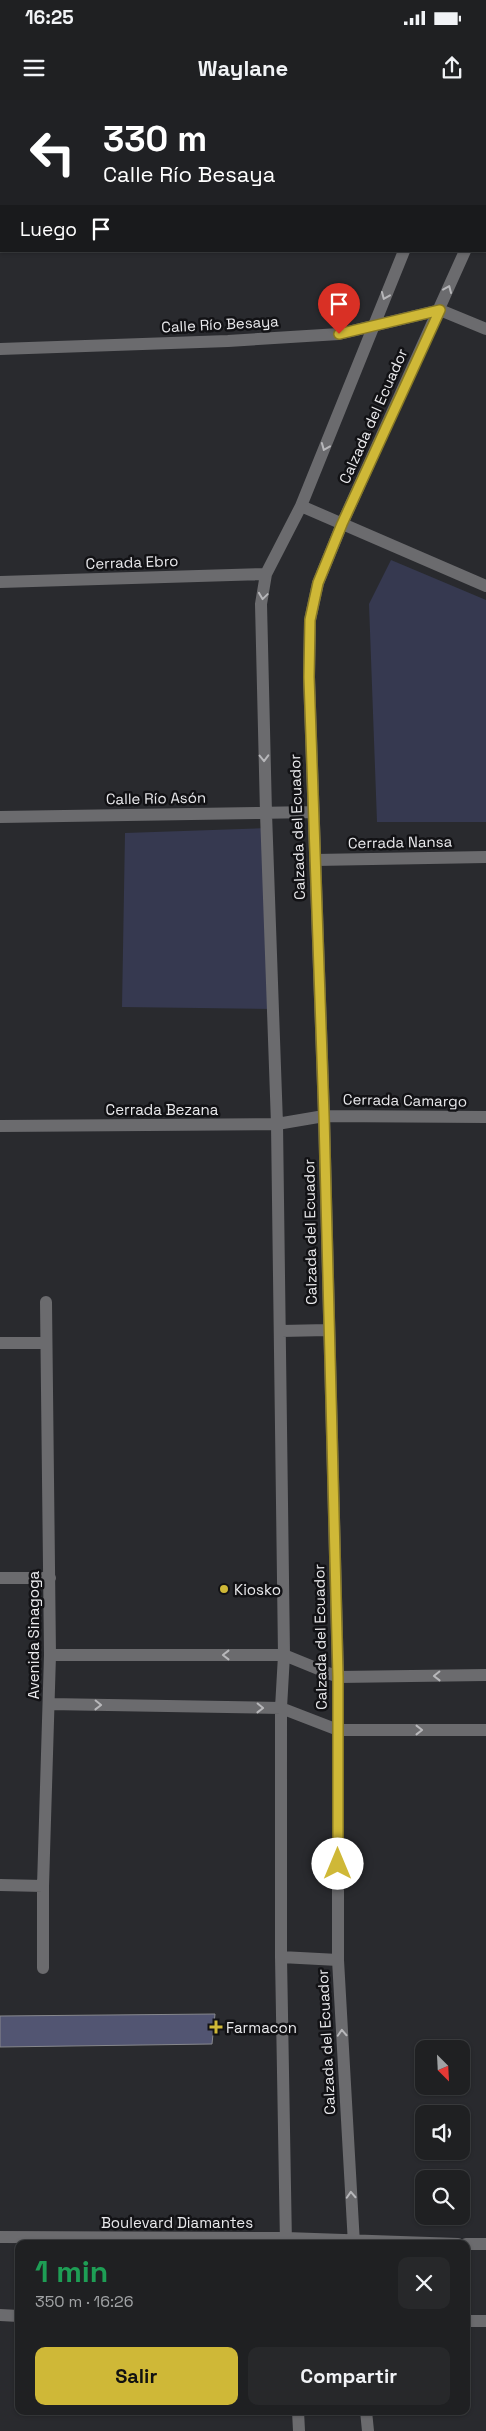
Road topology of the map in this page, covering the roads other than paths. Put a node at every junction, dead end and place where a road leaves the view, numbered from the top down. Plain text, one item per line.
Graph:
1 (404, 252) edge
2 (465, 252) edge
3 (440, 310) junction
4 (373, 325) junction
5 (486, 329) edge
6 (0, 349) edge
7 (301, 506) junction
8 (342, 524) junction
9 (266, 574) junction
10 (0, 582) edge
11 (486, 586) edge
12 (313, 812) junction
13 (266, 813) junction
14 (0, 817) edge
15 (486, 857) edge
16 (315, 860) junction
17 (324, 1116) junction
18 (486, 1118) edge
19 (277, 1124) junction
20 (0, 1126) edge
21 (46, 1302) dead end
22 (328, 1330) junction
23 (281, 1331) junction
24 (0, 1343) edge
25 (46, 1343) junction
26 (0, 1578) edge
27 (50, 1578) junction
28 (50, 1654) junction
29 (284, 1655) junction
30 (486, 1675) edge
31 (338, 1677) junction
32 (49, 1704) junction
33 (281, 1708) junction
34 (338, 1730) junction
35 (486, 1730) edge
36 (0, 1886) edge
37 (43, 1886) junction
38 (281, 1957) junction
39 (338, 1960) junction
40 (43, 1968) dead end
41 (0, 2238) edge
42 (191, 2240) edge
43 (286, 2240) edge
44 (354, 2240) edge
45 (470, 2244) edge
46 (486, 2244) edge
47 (0, 2315) edge
48 (15, 2316) edge
49 (470, 2321) edge
50 (486, 2321) edge
51 (298, 2415) edge
52 (366, 2415) edge
53 (299, 2431) edge
54 (368, 2431) edge

1 -> 4 street, Calzada del Ecuador
3 -> 2 street, Calzada del Ecuador
3 - 4 street, Calle Río Besaya
3 - 5 street
3 - 8 street, Calzada del Ecuador
4 - 6 street, Calle Río Besaya
4 -> 7 street, Calzada del Ecuador
7 - 8 street
7 - 9 street, Calzada del Ecuador
8 - 11 street
8 - 12 street, Calzada del Ecuador
9 - 10 street, Cerrada Ebro
9 -> 13 street, Calzada del Ecuador
12 - 13 street, Calle Río Asón
12 - 16 street, Calzada del Ecuador
13 - 14 street, Calle Río Asón
13 - 19 street, Calzada del Ecuador
15 - 16 street, Cerrada Nansa
16 - 17 street, Calzada del Ecuador
17 - 18 street, Cerrada Camargo
17 - 19 street, Cerrada Bezana
17 - 22 street, Calzada del Ecuador
19 - 20 street, Cerrada Bezana
19 - 23 street, Calzada del Ecuador
21 - 25 street, Avenida Sinagoga
22 - 23 street
22 - 31 street, Calzada del Ecuador
23 - 29 street, Calzada del Ecuador
24 - 25 street
25 - 27 street, Avenida Sinagoga
26 - 27 street
27 - 28 street, Avenida Sinagoga
29 -> 28 street
28 - 32 street, Avenida Sinagoga
29 - 31 street
29 - 33 street, Calzada del Ecuador
30 -> 31 street
31 - 34 street, Calzada del Ecuador
32 -> 33 street
32 - 37 street, Avenida Sinagoga
33 - 34 street
33 - 38 street, Calzada del Ecuador
34 -> 35 street
34 - 39 street, Calzada del Ecuador
36 - 37 street
37 - 40 street, Avenida Sinagoga
38 - 39 street
38 - 43 street, Calzada del Ecuador
44 -> 39 street, Calzada del Ecuador
41 - 42 street, Boulevard Diamantes
45 - 46 street
47 - 48 street
49 - 50 street
51 - 53 street
52 - 54 street

